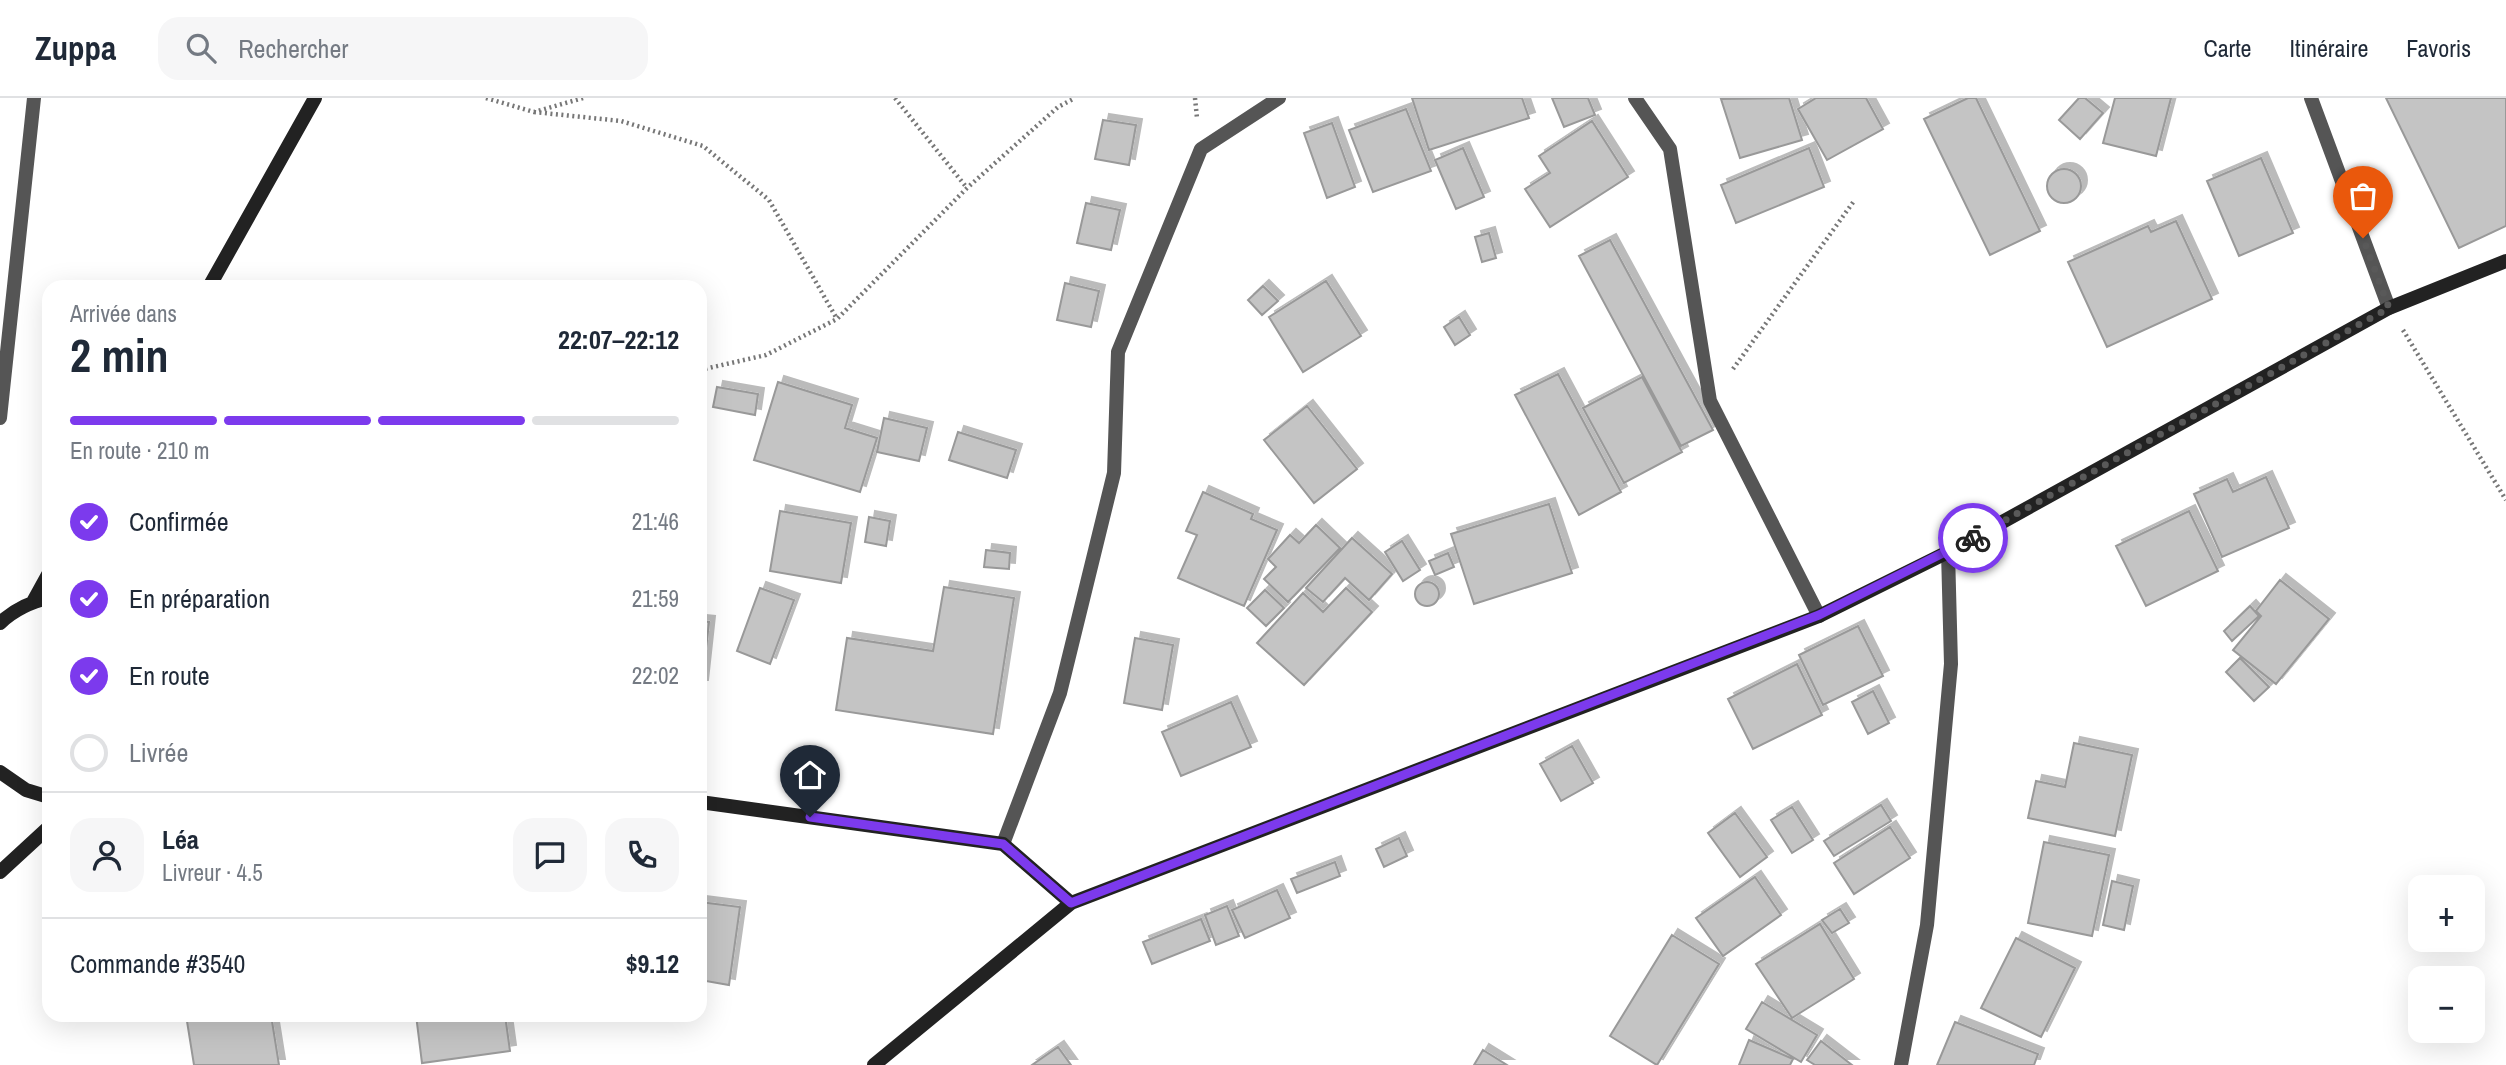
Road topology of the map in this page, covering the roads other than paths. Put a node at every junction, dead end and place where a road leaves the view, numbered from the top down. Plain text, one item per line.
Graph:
1 (34, 98) edge
2 (315, 98) edge
3 (1279, 98) edge
4 (1635, 98) edge
5 (2311, 98) edge
6 (2506, 261) edge
7 (213, 280) edge
8 (2389, 308) junction
9 (0, 418) edge
10 (1948, 552) junction
11 (42, 586) edge
12 (42, 600) edge
13 (33, 602) junction
14 (1819, 615) junction
15 (0, 623) edge
16 (0, 772) edge
17 (42, 795) edge
18 (707, 803) edge
19 (42, 833) edge
20 (1003, 844) junction
21 (0, 872) edge
22 (1071, 903) junction
23 (874, 1065) edge
24 (1901, 1065) edge

1 - 9 street
2 - 7 main road
3 - 20 street
4 - 14 street
5 - 8 street
6 - 8 main road
8 - 10 main road
10 - 14 main road
10 - 24 street
11 - 13 main road
12 - 13 main road
13 - 15 main road
14 - 22 main road
16 - 17 main road
18 - 20 main road
19 - 21 main road
20 - 22 main road
22 - 23 main road

